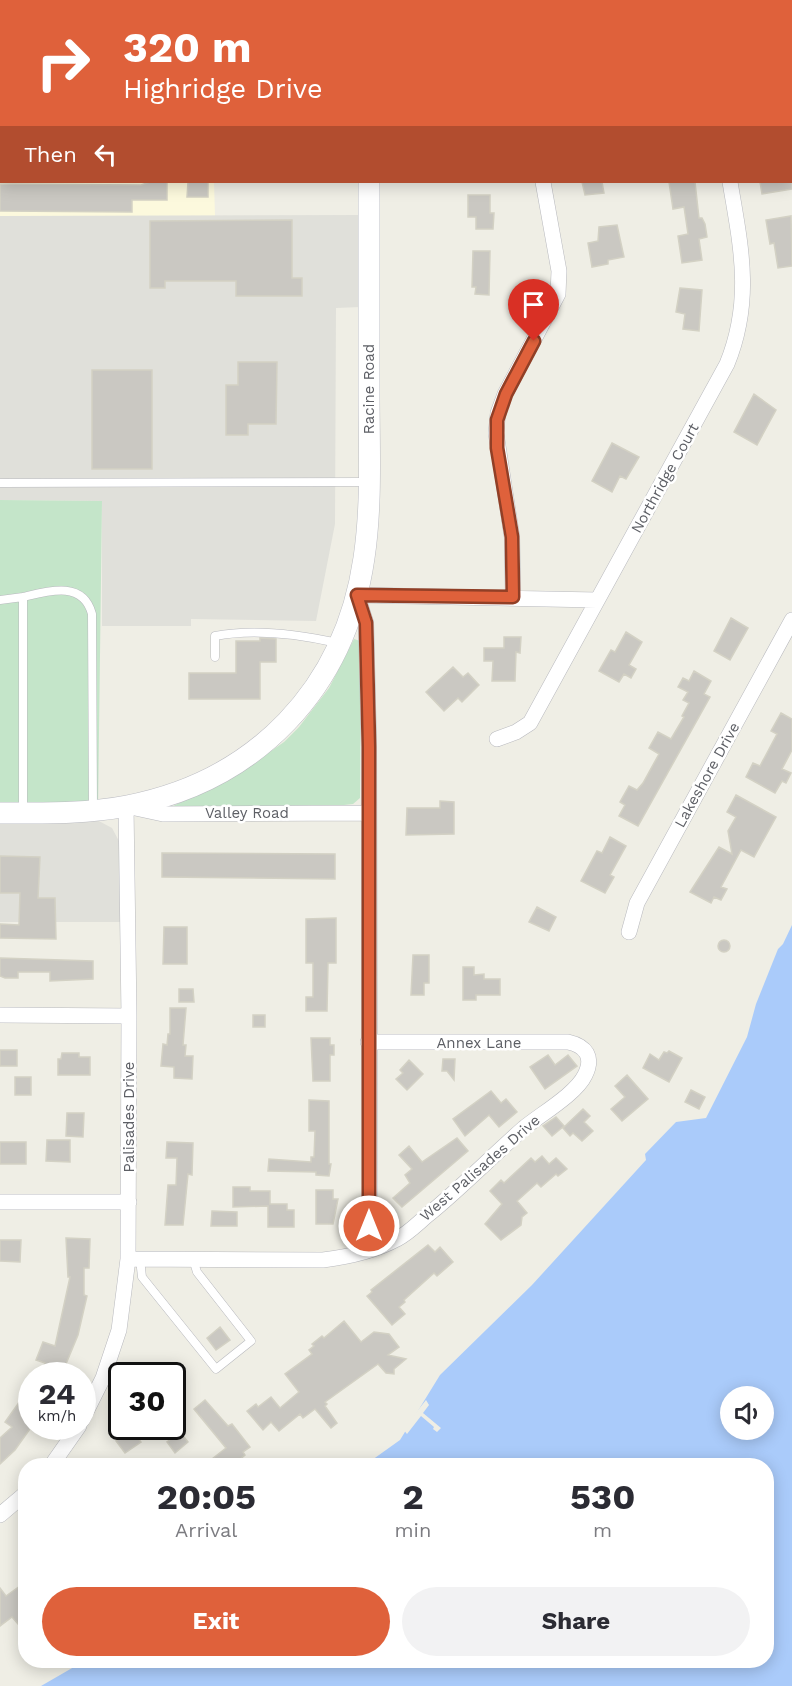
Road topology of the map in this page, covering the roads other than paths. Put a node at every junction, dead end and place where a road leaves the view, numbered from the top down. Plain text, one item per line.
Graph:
1 (369, 183) edge
2 (543, 183) edge
3 (730, 183) edge
4 (369, 482) junction
5 (0, 483) edge
6 (357, 595) junction
7 (22, 597) junction
8 (513, 597) junction
9 (0, 600) edge
10 (597, 600) junction
11 (792, 620) edge
12 (339, 644) junction
13 (215, 657) dead end
14 (497, 739) dead end
15 (126, 806) junction
16 (93, 810) junction
17 (0, 813) edge
18 (23, 813) junction
19 (369, 813) junction
20 (629, 932) dead end
21 (0, 1015) edge
22 (129, 1016) junction
23 (368, 1042) junction
24 (587, 1051) joint
25 (0, 1202) edge
26 (129, 1202) junction
27 (370, 1250) junction
28 (134, 1259) junction
29 (193, 1259) junction
30 (96, 1392) edge
31 (69, 1440) edge
32 (57, 1458) edge
33 (18, 1500) edge
34 (0, 1515) edge

1 - 4 main road, Racine Road
2 - 8 street
3 - 10 street, Northridge Court
4 - 5 lane
4 - 6 main road, Racine Road
6 - 8 street
6 - 12 main road, Valley Road
6 - 19 street
7 - 9 lane
7 - 16 lane
7 - 18 lane
8 - 10 street
10 - 14 street, Northridge Court
11 - 20 street, Lakeshore Drive
12 - 13 lane
12 - 15 main road, Valley Road
15 - 16 main road, Valley Road
15 - 19 street, Valley Road
15 - 22 street, Palisades Drive
16 - 18 main road, Valley Road
17 - 18 main road, Valley Road
19 - 23 street
21 - 22 street
22 - 26 street, Palisades Drive
23 - 24 street, Annex Lane
23 - 27 street
24 - 27 street, West Palisades Drive
25 - 26 street
26 - 28 street, Palisades Drive
27 - 29 street, West Palisades Drive
28 - 29 street, West Palisades Drive
28 - 29 lane
28 - 30 street, Palisades Drive
31 - 32 street
33 - 34 street

